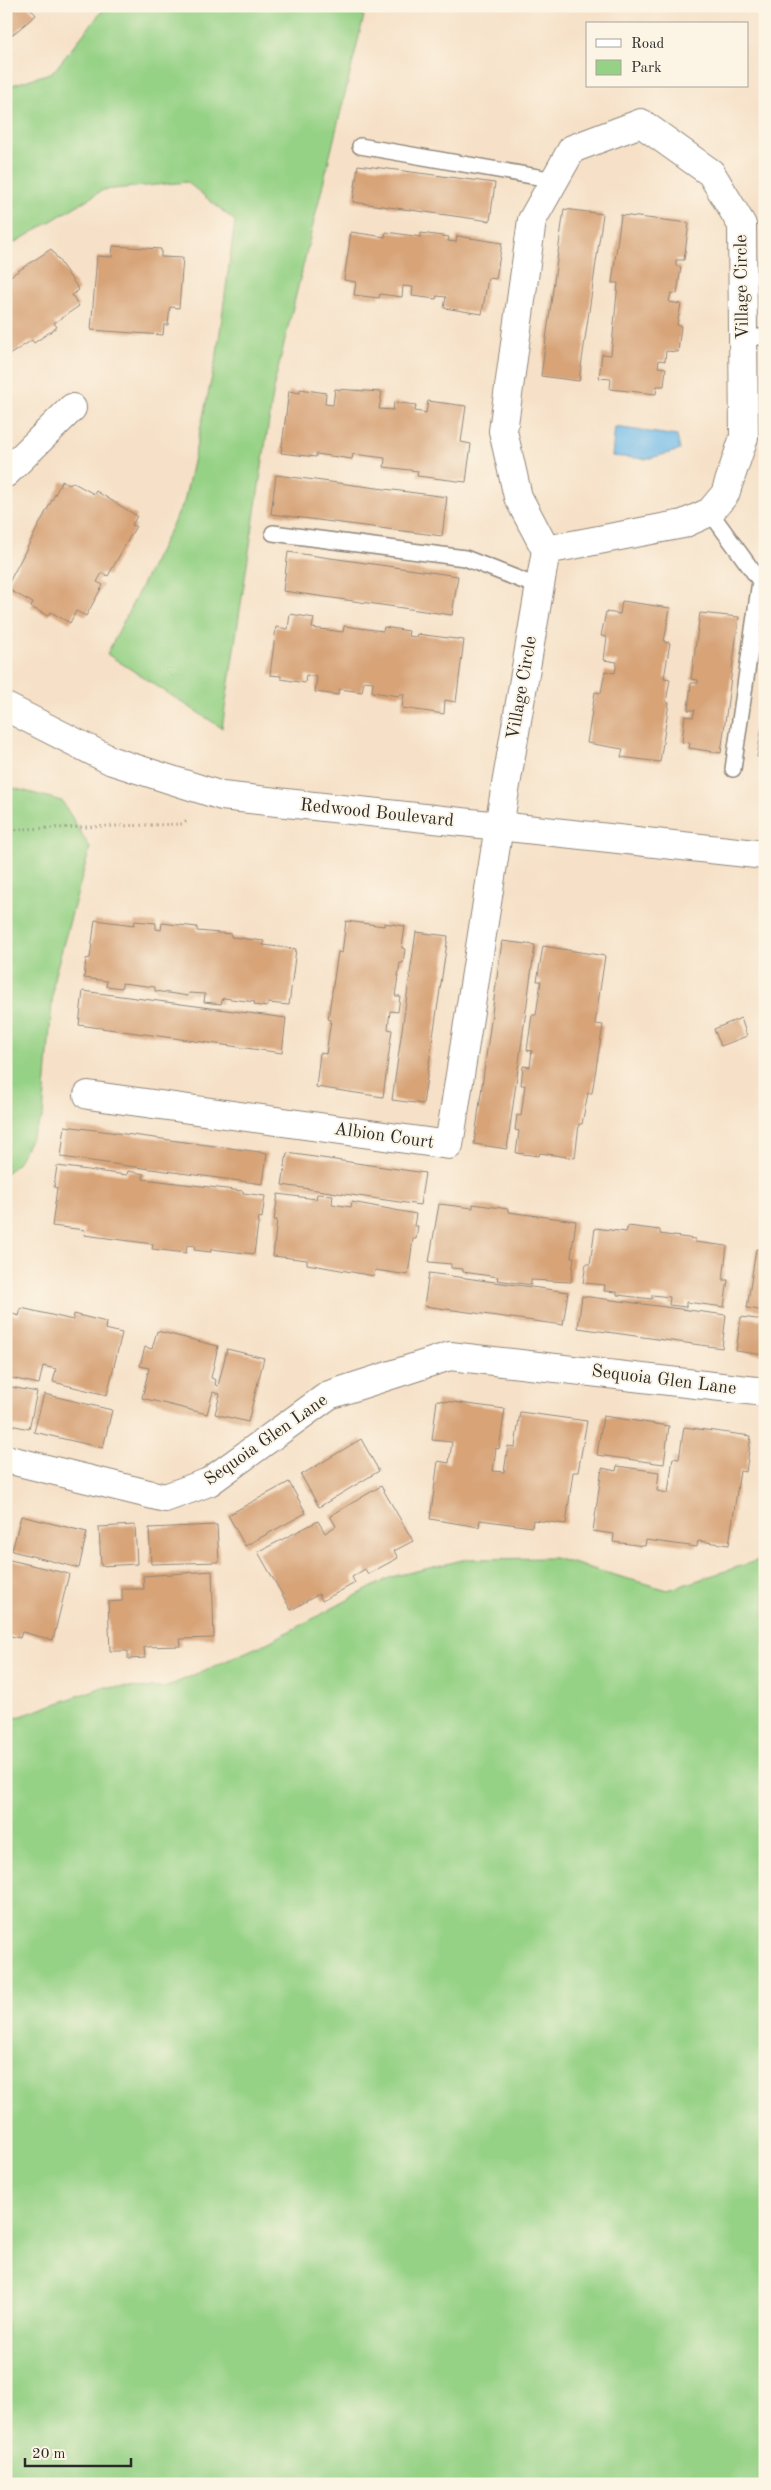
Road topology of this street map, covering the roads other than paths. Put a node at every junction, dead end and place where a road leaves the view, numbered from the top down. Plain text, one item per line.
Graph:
1 (360, 146) dead end
2 (555, 180) junction
3 (754, 337) edge
4 (72, 408) dead end
5 (6, 473) edge
6 (710, 512) junction
7 (273, 533) dead end
8 (546, 550) junction
9 (540, 587) junction
10 (6, 707) edge
11 (733, 769) dead end
12 (499, 826) junction
13 (765, 855) edge
14 (88, 1095) dead end
15 (765, 1392) edge
16 (6, 1459) edge

1 - 2 lane
2 - 3 street, Village Circle
2 - 8 street, Village Circle
3 - 6 street, Village Circle
4 - 5 street
6 - 8 street, Village Circle
6 - 11 lane
7 - 9 lane
8 - 9 street, Village Circle
9 - 12 street, Village Circle
10 - 12 street, Redwood Boulevard
12 - 13 street, Redwood Boulevard
12 - 14 street, Albion Court
15 - 16 street, Sequoia Glen Lane

